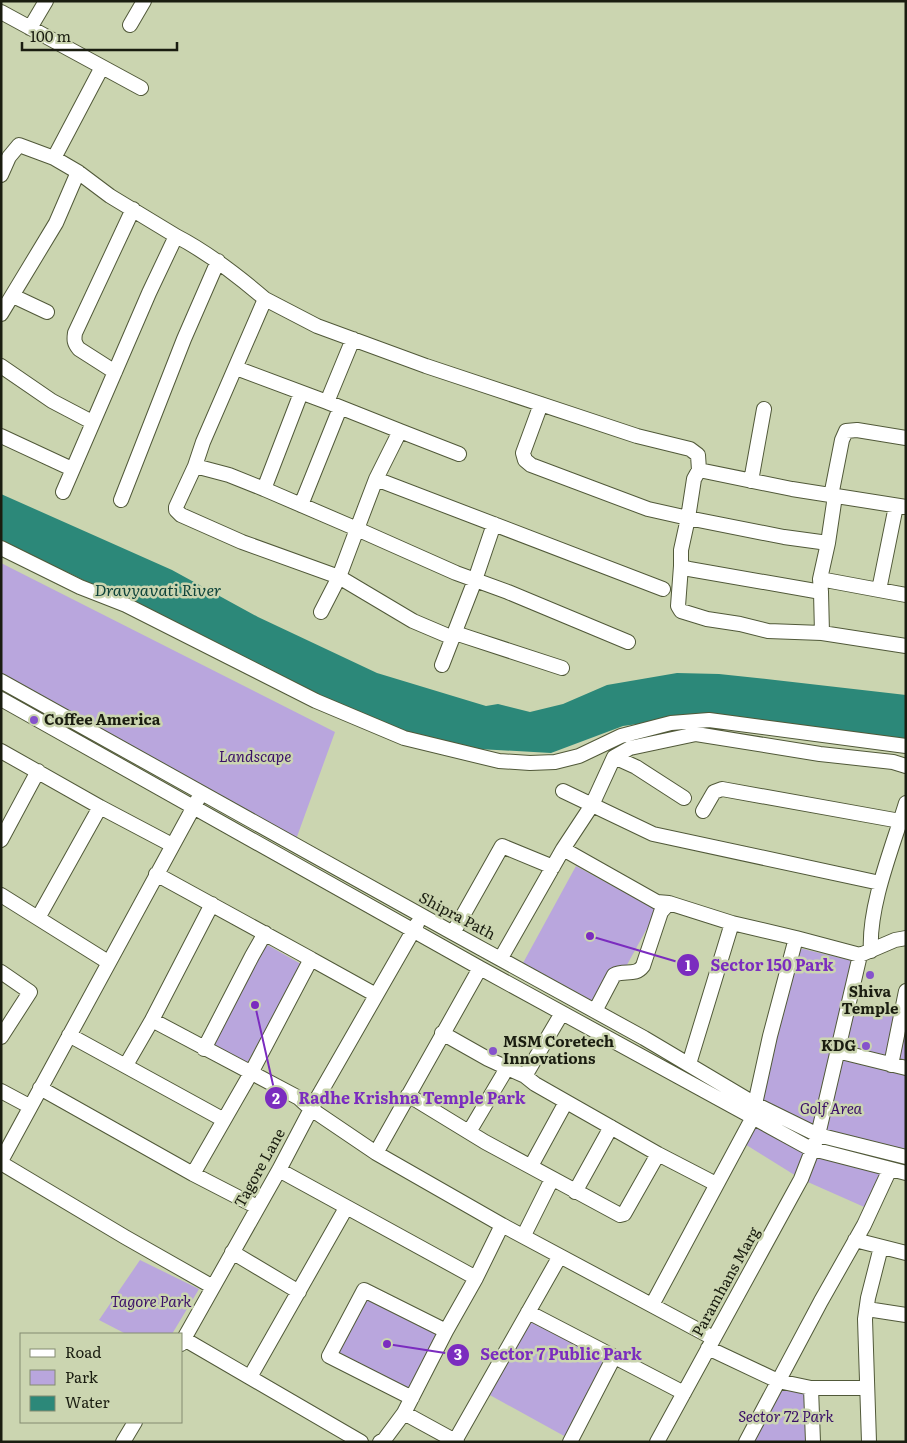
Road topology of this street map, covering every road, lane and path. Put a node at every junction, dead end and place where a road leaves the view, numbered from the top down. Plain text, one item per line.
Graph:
1 (46, 1) edge
2 (144, 1) edge
3 (1, 12) edge
4 (130, 25) dead end
5 (30, 28) junction
6 (102, 67) junction
7 (141, 88) dead end
8 (54, 158) junction
9 (78, 172) junction
10 (1, 175) edge
11 (133, 209) junction
12 (176, 236) junction
13 (218, 261) junction
14 (13, 296) junction
15 (265, 299) junction
16 (47, 312) dead end
17 (1, 314) edge
18 (353, 339) junction
19 (1, 366) edge
20 (236, 368) junction
21 (115, 372) junction
22 (301, 393) junction
23 (541, 404) junction
24 (334, 405) junction
25 (764, 409) dead end
26 (92, 422) junction
27 (400, 431) junction
28 (1, 436) edge
29 (906, 438) edge
30 (459, 454) dead end
31 (195, 466) junction
32 (72, 469) junction
33 (699, 470) junction
34 (376, 479) junction
35 (751, 481) junction
36 (264, 488) junction
37 (63, 492) dead end
38 (833, 496) junction
39 (121, 500) dead end
40 (301, 505) junction
41 (901, 507) edge
42 (688, 518) junction
43 (494, 524) junction
44 (357, 529) junction
45 (828, 543) junction
46 (1, 548) edge
47 (681, 566) junction
48 (339, 577) junction
49 (475, 580) junction
50 (821, 585) junction
51 (663, 589) dead end
52 (879, 590) junction
53 (906, 595) edge
54 (321, 612) dead end
55 (822, 632) junction
56 (454, 636) junction
57 (628, 642) dead end
58 (906, 646) edge
59 (442, 664) dead end
60 (562, 668) dead end
61 (1, 681) edge
62 (1, 699) edge
63 (906, 746) edge
64 (1, 751) edge
65 (614, 758) junction
66 (906, 766) edge
67 (38, 771) junction
68 (563, 791) dead end
69 (201, 794) junction
70 (684, 798) dead end
71 (906, 803) edge
72 (592, 805) junction
73 (100, 807) junction
74 (194, 807) junction
75 (703, 811) dead end
76 (900, 821) junction
77 (901, 835) edge
78 (1, 840) edge
79 (172, 845) junction
80 (564, 849) junction
81 (553, 867) junction
82 (156, 874) junction
83 (880, 882) junction
84 (1, 895) edge
85 (669, 903) junction
86 (212, 904) junction
87 (422, 916) junction
88 (38, 918) junction
89 (732, 923) junction
90 (413, 930) junction
91 (265, 933) junction
92 (453, 933) junction
93 (796, 938) junction
94 (906, 938) edge
95 (866, 953) junction
96 (501, 958) junction
97 (311, 959) junction
98 (108, 962) junction
99 (480, 968) junction
100 (1, 972) edge
101 (906, 991) edge
102 (376, 995) junction
103 (595, 1011) junction
104 (562, 1013) junction
105 (152, 1020) junction
106 (442, 1033) junction
107 (69, 1035) junction
108 (1, 1037) edge
109 (204, 1049) junction
110 (836, 1052) junction
111 (689, 1064) junction
112 (126, 1065) junction
113 (891, 1065) junction
114 (507, 1068) junction
115 (906, 1068) edge
116 (251, 1073) junction
117 (525, 1076) junction
118 (40, 1088) junction
119 (1, 1091) edge
120 (408, 1095) junction
121 (566, 1102) junction
122 (29, 1106) junction
123 (311, 1109) junction
124 (754, 1110) junction
125 (224, 1120) junction
126 (611, 1127) junction
127 (469, 1132) junction
128 (818, 1135) junction
129 (813, 1150) junction
130 (376, 1153) junction
131 (658, 1154) junction
132 (906, 1157) edge
133 (1, 1162) edge
134 (531, 1166) junction
135 (890, 1169) junction
136 (279, 1170) junction
137 (906, 1173) edge
138 (193, 1174) junction
139 (552, 1179) junction
140 (716, 1184) junction
141 (575, 1192) junction
142 (258, 1207) junction
143 (346, 1208) junction
144 (502, 1225) junction
145 (524, 1235) junction
146 (855, 1240) junction
147 (881, 1247) junction
148 (232, 1252) junction
149 (906, 1253) edge
150 (560, 1256) junction
151 (476, 1278) junction
152 (213, 1287) junction
153 (299, 1292) junction
154 (652, 1305) junction
155 (866, 1310) junction
156 (528, 1312) junction
157 (906, 1315) edge
158 (446, 1331) junction
159 (183, 1341) edge
160 (711, 1343) junction
161 (614, 1357) junction
162 (250, 1377) junction
163 (778, 1381) junction
164 (811, 1388) junction
165 (866, 1388) junction
166 (684, 1394) junction
167 (412, 1398) junction
168 (404, 1413) junction
169 (134, 1423) edge
170 (456, 1441) edge
171 (122, 1442) edge
172 (361, 1442) edge
173 (380, 1442) edge
174 (570, 1442) edge
175 (657, 1442) edge
176 (746, 1442) edge
177 (813, 1442) edge
178 (870, 1442) edge

1 - 5 street
2 - 4 street
3 - 5 street
5 - 6 street
6 - 7 street
6 - 8 street
8 - 9 street
8 - 10 street
9 - 11 street
9 - 14 street
11 - 12 street
11 - 21 street
12 - 13 street
12 - 21 street
13 - 15 street
13 - 39 street
14 - 16 street
14 - 17 street
15 - 18 street
15 - 20 street
18 - 23 street
18 - 24 street
19 - 26 street
20 - 22 street
20 - 31 street
21 - 26 street
22 - 24 street
22 - 36 street
23 - 33 street
23 - 42 street
24 - 27 street
24 - 40 street
25 - 35 street
26 - 32 street
27 - 30 street
27 - 34 street
28 - 32 street
29 - 38 street
31 - 36 street
31 - 48 street
32 - 37 street
33 - 35 street
33 - 42 street
34 - 43 street
34 - 44 street
35 - 38 street
36 - 40 street
38 - 41 street
38 - 45 street
40 - 44 street
41 - 52 street
42 - 45 street
42 - 47 street
43 - 49 street
43 - 51 street
44 - 48 street
44 - 49 street
45 - 50 street
46 - 63 street
47 - 50 street
47 - 55 street
48 - 54 street
48 - 56 street
49 - 56 street
49 - 57 street
50 - 52 street
50 - 55 street
52 - 53 street
55 - 58 street
56 - 59 street
56 - 60 street
61 - 69 street, Shipra Path
62 - 74 street, Shipra Path
64 - 67 street
65 - 66 street
65 - 70 street
65 - 72 street
67 - 73 street
67 - 78 street
68 - 72 street
69 - 74 street
69 - 87 street, Shipra Path
71 - 76 street, Paramhans Marg
72 - 80 street
72 - 83 street
73 - 79 street
73 - 88 street
74 - 79 street
74 - 90 street, Shipra Path
75 - 76 street
76 - 77 street, Paramhans Marg
77 - 83 street, Paramhans Marg
79 - 82 street
80 - 81 street
80 - 85 street
81 - 92 street
81 - 96 street
82 - 86 street
82 - 98 street
83 - 95 street, Paramhans Marg
84 - 88 street
85 - 89 street
85 - 103 street
86 - 91 street
86 - 105 street
87 - 90 street, Tagore Lane
87 - 92 street, Shipra Path
88 - 98 street
89 - 93 street
89 - 111 street
90 - 99 street, Shipra Path
90 - 102 street, Tagore Lane
91 - 97 street
91 - 109 street
92 - 96 street, Shipra Path
93 - 95 street
93 - 124 street
94 - 95 street
95 - 110 street, Paramhans Marg
96 - 103 street, Shipra Path
97 - 102 street
97 - 116 street
98 - 107 street
99 - 104 street, Shipra Path
99 - 106 street
100 - 108 street
101 - 113 street
102 - 123 street, Tagore Lane
103 - 111 street, Shipra Path
104 - 117 street
104 - 124 street, Shipra Path
105 - 109 street
105 - 112 street
106 - 114 street
106 - 120 street
107 - 112 street
107 - 118 street
109 - 116 street
110 - 113 street
110 - 128 street, Paramhans Marg
111 - 124 street, Shipra Path
112 - 125 street
113 - 115 street
114 - 117 street
114 - 127 street
116 - 123 street
116 - 125 street
117 - 121 street
118 - 122 street
118 - 138 street
119 - 122 street
120 - 127 street
120 - 130 street
121 - 126 street
121 - 134 street
122 - 133 street
123 - 130 street
123 - 136 street, Tagore Lane
124 - 128 street, Shipra Path
124 - 129 street, Shipra Path
124 - 140 street
125 - 138 street
126 - 131 street
126 - 141 street
127 - 134 street
128 - 129 street, Paramhans Marg
128 - 132 street, Shipra Path
129 - 135 street, Shipra Path
129 - 160 street, Paramhans Marg
130 - 144 street
131 - 140 street
131 - 141 street
133 - 152 street
134 - 139 street
135 - 137 street, Shipra Path
135 - 146 street
136 - 142 street, Tagore Lane
136 - 143 street
138 - 142 street
139 - 141 street
139 - 145 street
140 - 154 street
142 - 148 street, Tagore Lane
143 - 151 street
143 - 153 street
144 - 145 street
144 - 151 street
145 - 150 street
146 - 147 street
146 - 163 street
147 - 149 street
147 - 155 street
148 - 152 street, Tagore Lane
148 - 153 street
150 - 154 street
150 - 156 street
151 - 158 street
152 - 159 street, Tagore Lane
153 - 162 street
154 - 160 street
155 - 157 street
155 - 165 street
156 - 161 street
156 - 170 street
158 - 167 street
158 - 167 street
159 - 162 street
160 - 163 street
160 - 166 street, Paramhans Marg
161 - 166 street
161 - 174 street
162 - 172 street
163 - 164 street
163 - 176 street
164 - 165 street
164 - 177 street
165 - 178 street
166 - 175 street, Paramhans Marg
167 - 168 street
168 - 170 street
168 - 173 street
169 - 171 street

